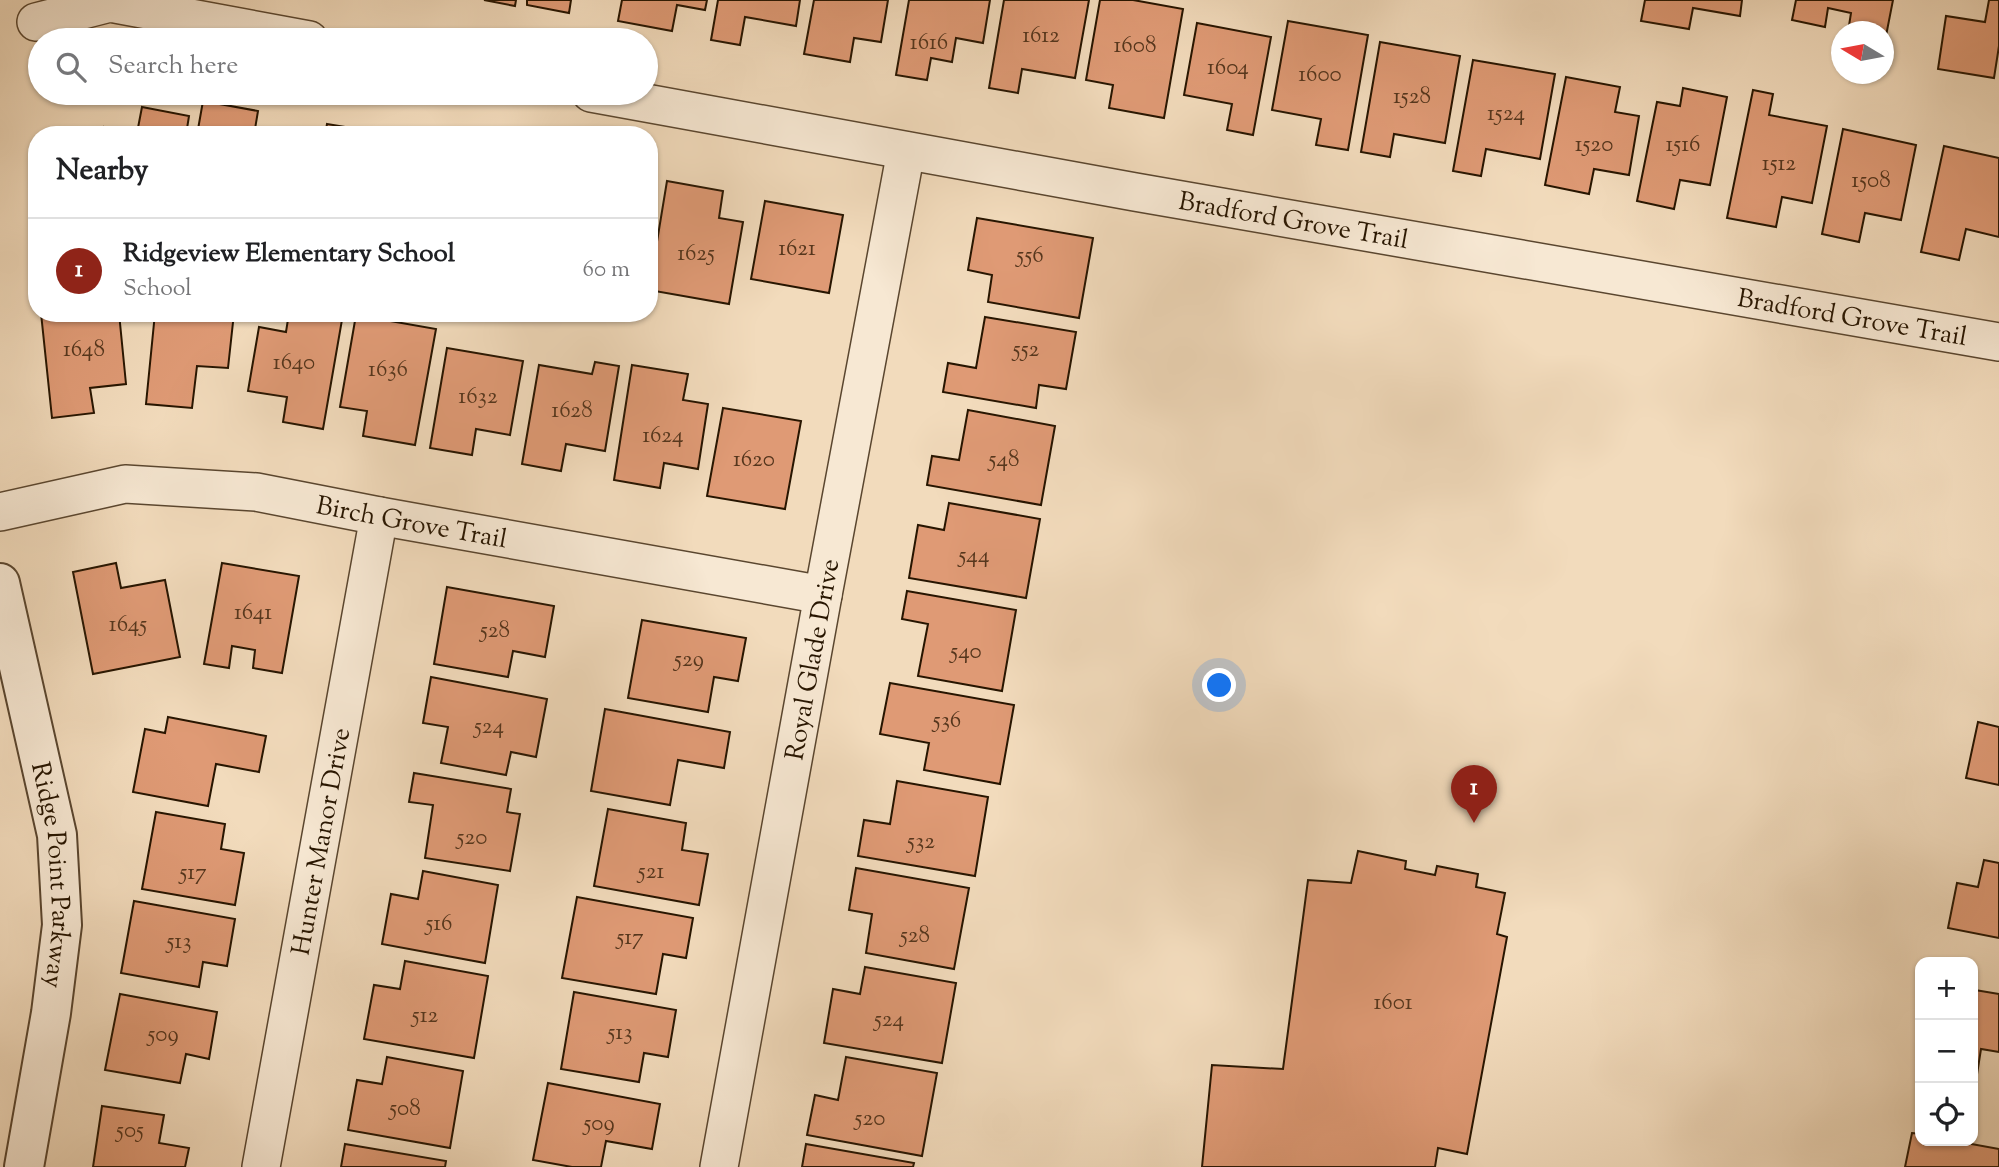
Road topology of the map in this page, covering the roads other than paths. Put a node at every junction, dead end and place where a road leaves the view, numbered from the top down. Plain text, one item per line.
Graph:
1 (36, 22) dead end
2 (244, 28) edge
3 (656, 105) edge
4 (906, 151) junction
5 (1999, 341) edge
6 (0, 512) edge
7 (379, 516) junction
8 (0, 583) edge
9 (822, 595) junction
10 (24, 1167) edge
11 (261, 1167) edge
12 (719, 1167) edge

1 - 2 street
3 - 4 street, Bradford Grove Trail
4 - 5 street, Bradford Grove Trail
4 - 9 street, Royal Glade Drive
6 - 7 street, Birch Grove Trail
7 - 9 street, Birch Grove Trail
7 - 11 street, Hunter Manor Drive
8 - 10 street, Ridge Point Parkway
9 - 12 street, Royal Glade Drive

